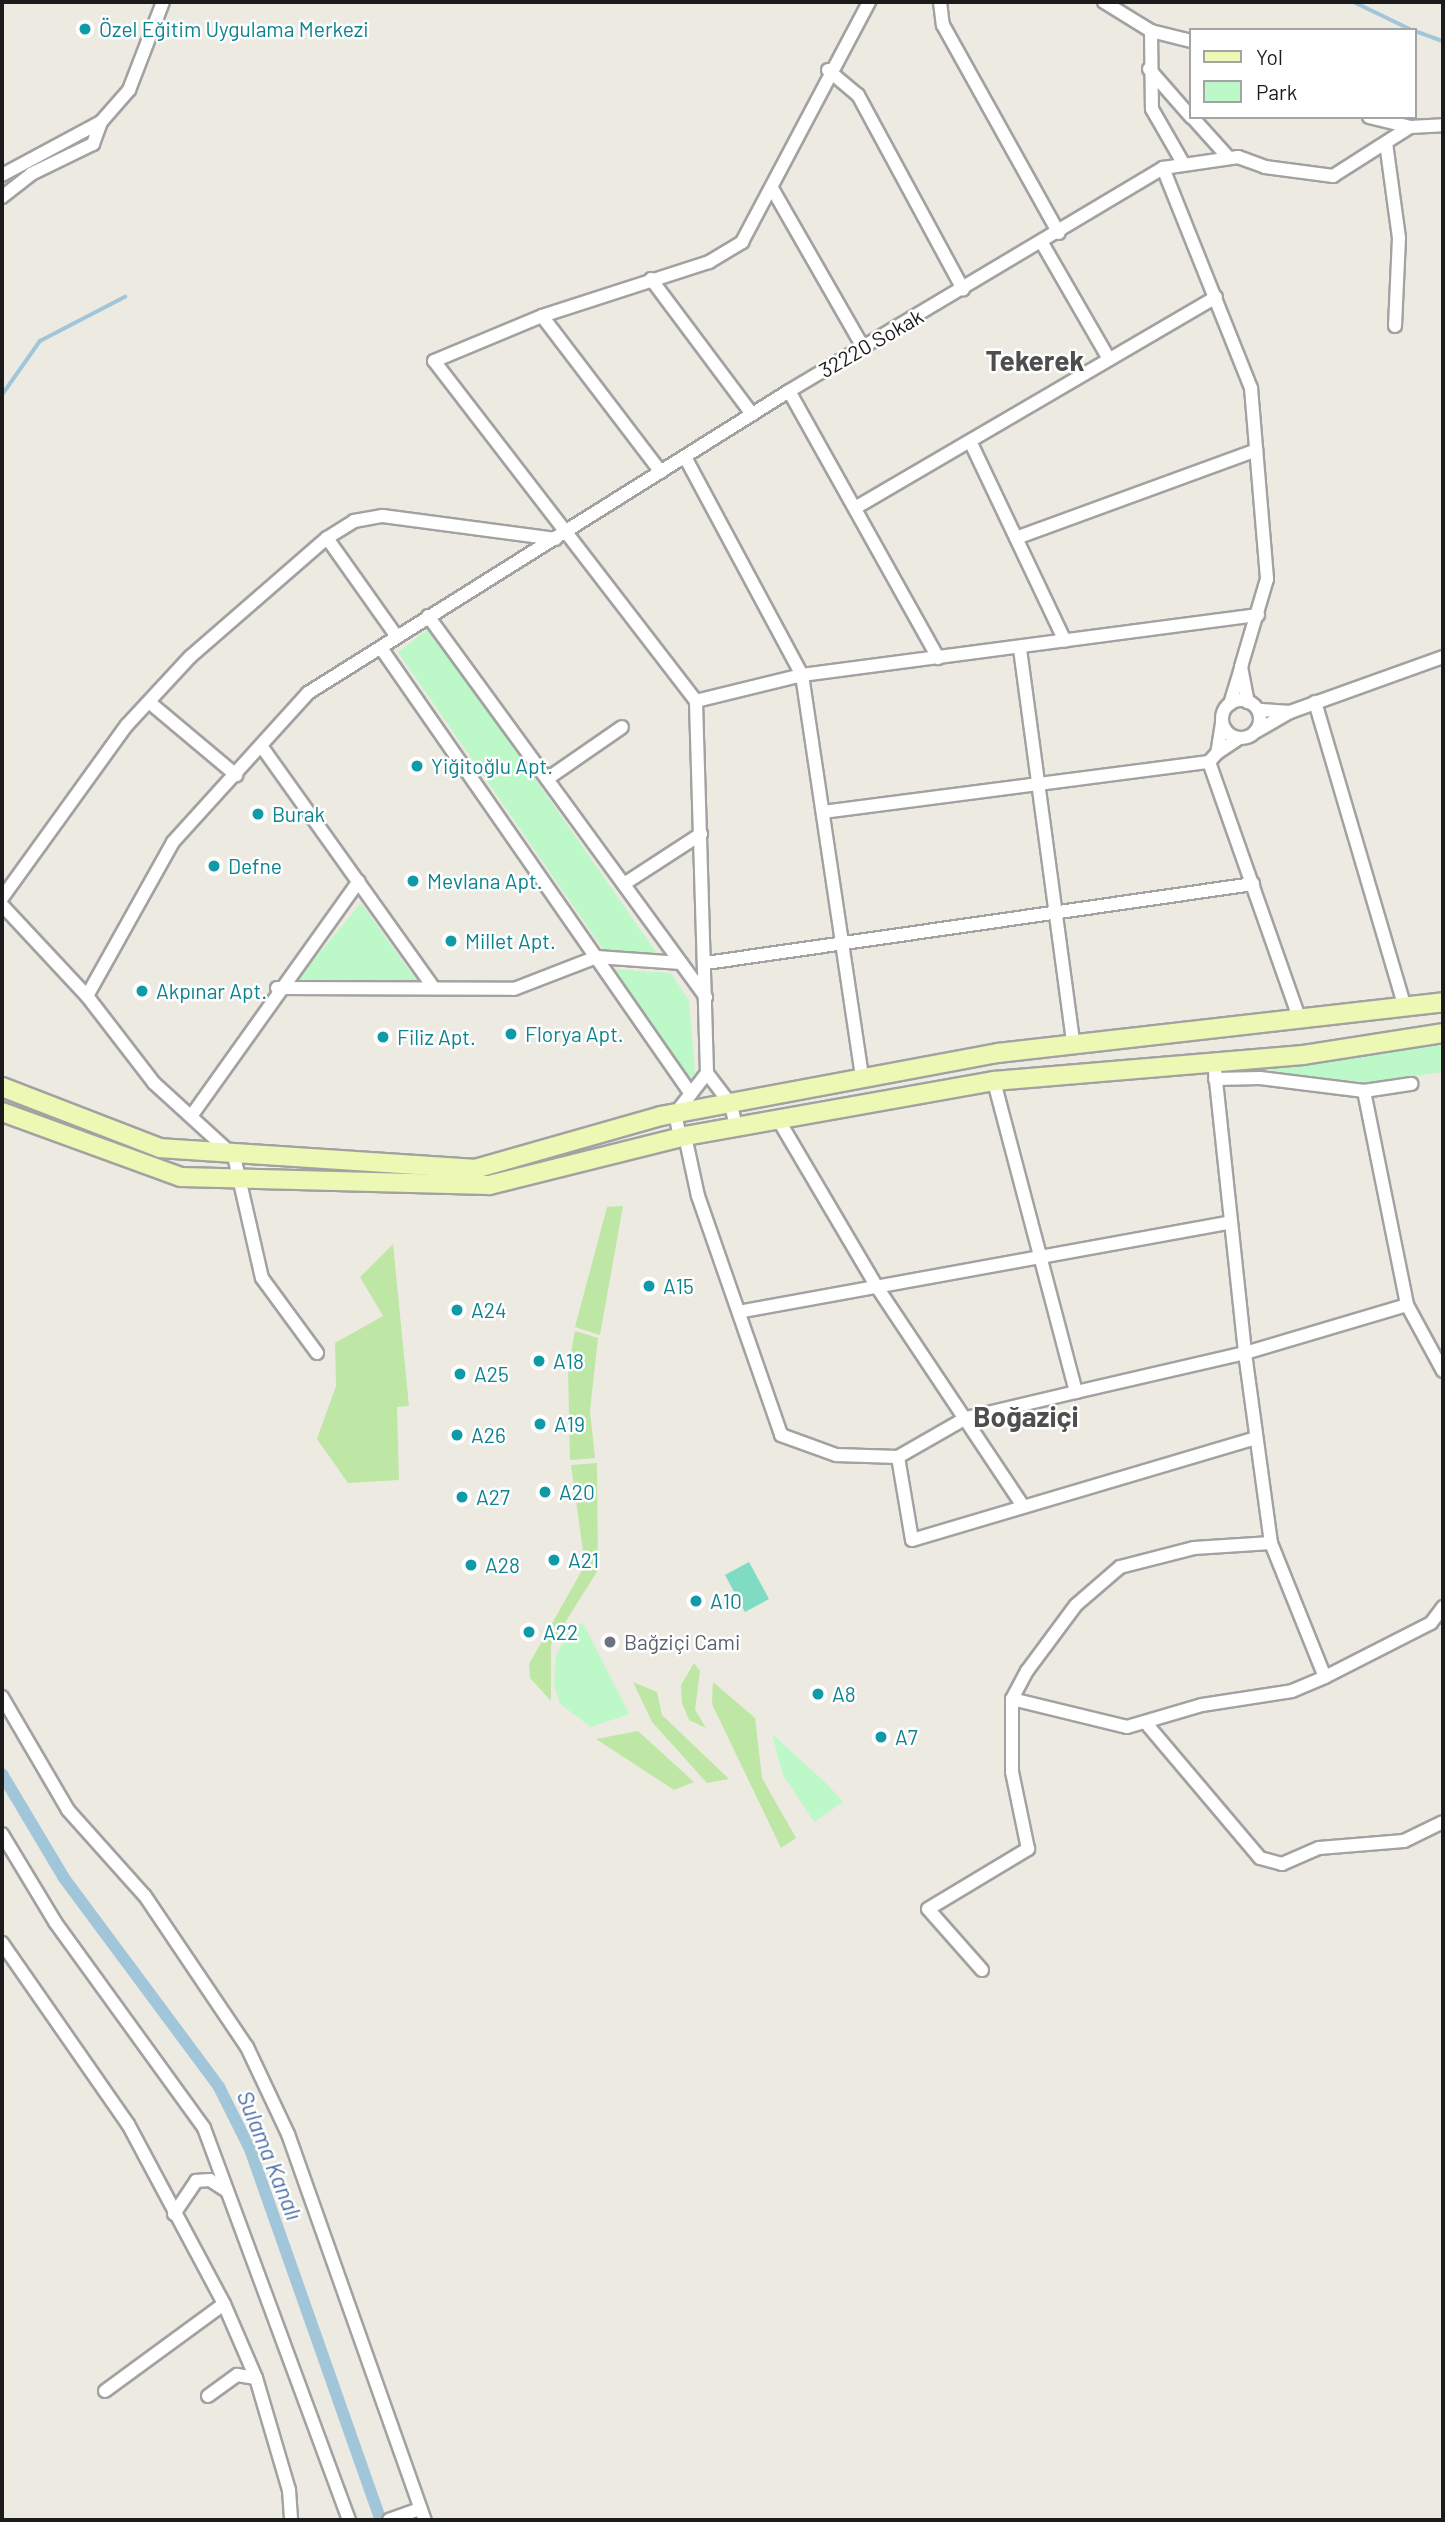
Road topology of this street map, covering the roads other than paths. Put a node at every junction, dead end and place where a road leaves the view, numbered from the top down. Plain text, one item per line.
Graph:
1 (163, 2) edge
2 (869, 2) edge
3 (940, 2) edge
4 (1104, 2) edge
5 (1151, 31) junction
6 (1190, 41) edge
7 (1149, 69) junction
8 (828, 70) junction
9 (1190, 116) edge
10 (1193, 119) edge
11 (1377, 119) edge
12 (102, 122) junction
13 (1443, 125) edge
14 (1410, 127) junction
15 (1387, 144) junction
16 (1228, 157) junction
17 (1183, 163) junction
18 (1163, 168) junction
19 (2, 175) edge
20 (773, 190) junction
21 (2, 197) edge
22 (1059, 233) junction
23 (1042, 243) junction
24 (652, 279) junction
25 (963, 289) junction
26 (1216, 297) junction
27 (542, 316) junction
28 (1395, 326) dead end
29 (863, 347) junction
30 (1109, 359) junction
31 (789, 391) junction
32 (752, 414) junction
33 (970, 441) junction
34 (1256, 450) junction
35 (685, 457) junction
36 (661, 472) junction
37 (855, 508) junction
38 (561, 536) junction
39 (327, 538) junction
40 (1016, 538) junction
41 (1258, 615) junction
42 (428, 616) junction
43 (397, 637) junction
44 (1065, 641) junction
45 (381, 648) junction
46 (1020, 649) junction
47 (938, 657) junction
48 (1443, 657) edge
49 (1241, 667) junction
50 (802, 675) junction
51 (696, 701) junction
52 (149, 702) junction
53 (1315, 702) junction
54 (1230, 704) junction
55 (1253, 706) junction
56 (1290, 712) junction
57 (1222, 723) junction
58 (622, 727) dead end
59 (1257, 731) junction
60 (1239, 738) junction
61 (262, 747) junction
62 (1213, 757) junction
63 (236, 775) junction
64 (547, 779) junction
65 (1040, 785) junction
66 (823, 812) junction
67 (701, 834) junction
68 (359, 881) junction
69 (624, 884) junction
70 (1253, 884) junction
71 (2, 898) edge
72 (2, 905) edge
73 (1056, 909) junction
74 (843, 942) junction
75 (597, 957) junction
76 (681, 963) junction
77 (706, 963) junction
78 (277, 988) junction
79 (433, 988) junction
80 (87, 996) junction
81 (707, 998) junction
82 (1443, 1002) edge
83 (1405, 1007) junction
84 (1300, 1020) junction
85 (1443, 1033) edge
86 (1074, 1046) junction
87 (1214, 1070) junction
88 (707, 1073) junction
89 (862, 1077) junction
90 (994, 1082) junction
91 (1412, 1084) dead end
92 (2, 1087) edge
93 (1364, 1091) junction
94 (691, 1094) junction
95 (730, 1105) junction
96 (2, 1112) edge
97 (675, 1114) junction
98 (192, 1115) junction
99 (778, 1119) junction
100 (736, 1126) junction
101 (682, 1136) junction
102 (234, 1156) junction
103 (242, 1179) junction
104 (1228, 1223) junction
105 (1040, 1258) junction
106 (877, 1287) junction
107 (1407, 1305) junction
108 (743, 1311) junction
109 (317, 1353) dead end
110 (1245, 1353) junction
111 (1443, 1371) edge
112 (1076, 1392) junction
113 (966, 1418) junction
114 (1254, 1439) junction
115 (898, 1457) junction
116 (1023, 1506) junction
117 (1272, 1543) junction
118 (1443, 1607) edge
119 (1325, 1677) junction
120 (2, 1697) edge
121 (1012, 1699) junction
122 (1145, 1722) junction
123 (1443, 1822) edge
124 (2, 1834) edge
125 (2, 1944) edge
126 (982, 1970) dead end
127 (227, 2191) junction
128 (174, 2214) junction
129 (224, 2304) junction
130 (256, 2378) junction
131 (105, 2391) dead end
132 (208, 2396) dead end
133 (422, 2514) edge
134 (291, 2520) edge
135 (349, 2520) edge
136 (388, 2520) edge

1 - 12 street
2 - 8 street
3 - 22 street
4 - 5 street
5 - 6 street
5 - 7 street
7 - 9 street
7 - 17 street
8 - 20 street
8 - 25 street
10 - 16 street
11 - 14 street
12 - 19 street
12 - 21 street
13 - 14 street
14 - 15 street, 32220 Sokak
15 - 16 street, 32220 Sokak
15 - 28 street
16 - 17 street, 32220 Sokak
17 - 18 street, 32220 Sokak
18 - 22 street, 32220 Sokak
18 - 26 street
20 - 24 street
20 - 29 street
22 - 23 street, 32220 Sokak
23 - 25 street, 32220 Sokak
23 - 30 street
24 - 27 street
24 - 32 street
25 - 29 street, 32220 Sokak
26 - 30 street
26 - 34 street
27 - 36 street
27 - 38 street
29 - 31 street, 32220 Sokak
30 - 33 street
31 - 32 street, 32220 Sokak
31 - 37 street
32 - 35 street, 32220 Sokak
33 - 37 street
33 - 40 street
34 - 40 street
34 - 41 street
35 - 36 street, 32220 Sokak
35 - 50 street
36 - 38 street, 32220 Sokak
37 - 47 street
38 - 39 street
38 - 42 street, 32220 Sokak
38 - 51 street
39 - 43 street
39 - 52 street
40 - 44 street
41 - 44 street
41 - 49 street
42 - 43 street, 32220 Sokak
42 - 64 street
43 - 45 street, 32220 Sokak
44 - 46 street
45 - 61 street, 32220 Sokak
45 - 75 street
46 - 47 street
46 - 65 street
47 - 50 street
48 - 53 street
49 - 54 street
49 - 55 street
50 - 51 street
50 - 66 street
51 - 67 street
52 - 63 street
52 - 71 street
53 - 56 street
53 - 83 street
54 - 55 street
54 - 57 street
55 - 56 street
55 - 59 street
56 - 59 street
57 - 60 street
57 - 62 street
58 - 64 street
59 - 60 street
60 - 62 street
61 - 63 street, 32220 Sokak
61 - 68 street
62 - 65 street
62 - 70 street
63 - 80 street, 32220 Sokak
64 - 69 street
65 - 66 street
65 - 73 street
66 - 74 street
67 - 69 street
67 - 77 street
68 - 78 street
68 - 79 street
69 - 76 street
70 - 73 street
70 - 84 street
72 - 80 street
73 - 74 street
73 - 86 street
74 - 77 street
74 - 89 street
75 - 76 street
75 - 79 street
75 - 94 street
76 - 81 street
77 - 81 street
78 - 79 street
78 - 98 street
80 - 98 street
81 - 88 street
82 - 83 main road
83 - 84 main road
84 - 86 main road
85 - 87 main road
86 - 89 main road
87 - 90 main road
87 - 93 street
87 - 104 street
88 - 94 street
88 - 95 street
89 - 95 main road
90 - 99 main road
90 - 105 street
91 - 93 street
92 - 102 main road
93 - 107 street
94 - 97 street
95 - 97 main road
95 - 100 street
96 - 103 main road
97 - 101 street
97 - 102 main road
98 - 102 street
99 - 100 main road
99 - 106 street
100 - 101 main road
101 - 103 main road
101 - 108 street
102 - 103 street
103 - 109 street
104 - 105 street
104 - 110 street
105 - 106 street
105 - 112 street
106 - 108 street
106 - 113 street
107 - 110 street
107 - 111 street
108 - 115 street
110 - 112 street
110 - 114 street
112 - 113 street
113 - 115 street
113 - 116 street
114 - 116 street
114 - 117 street
115 - 116 street
117 - 119 street
117 - 121 street
118 - 119 street
119 - 122 street
120 - 133 street
121 - 122 street
121 - 126 street
122 - 123 street
124 - 127 street
125 - 128 street
127 - 128 street
127 - 135 street
128 - 129 street
129 - 130 street
129 - 131 street
130 - 132 street
130 - 134 street
133 - 136 street

